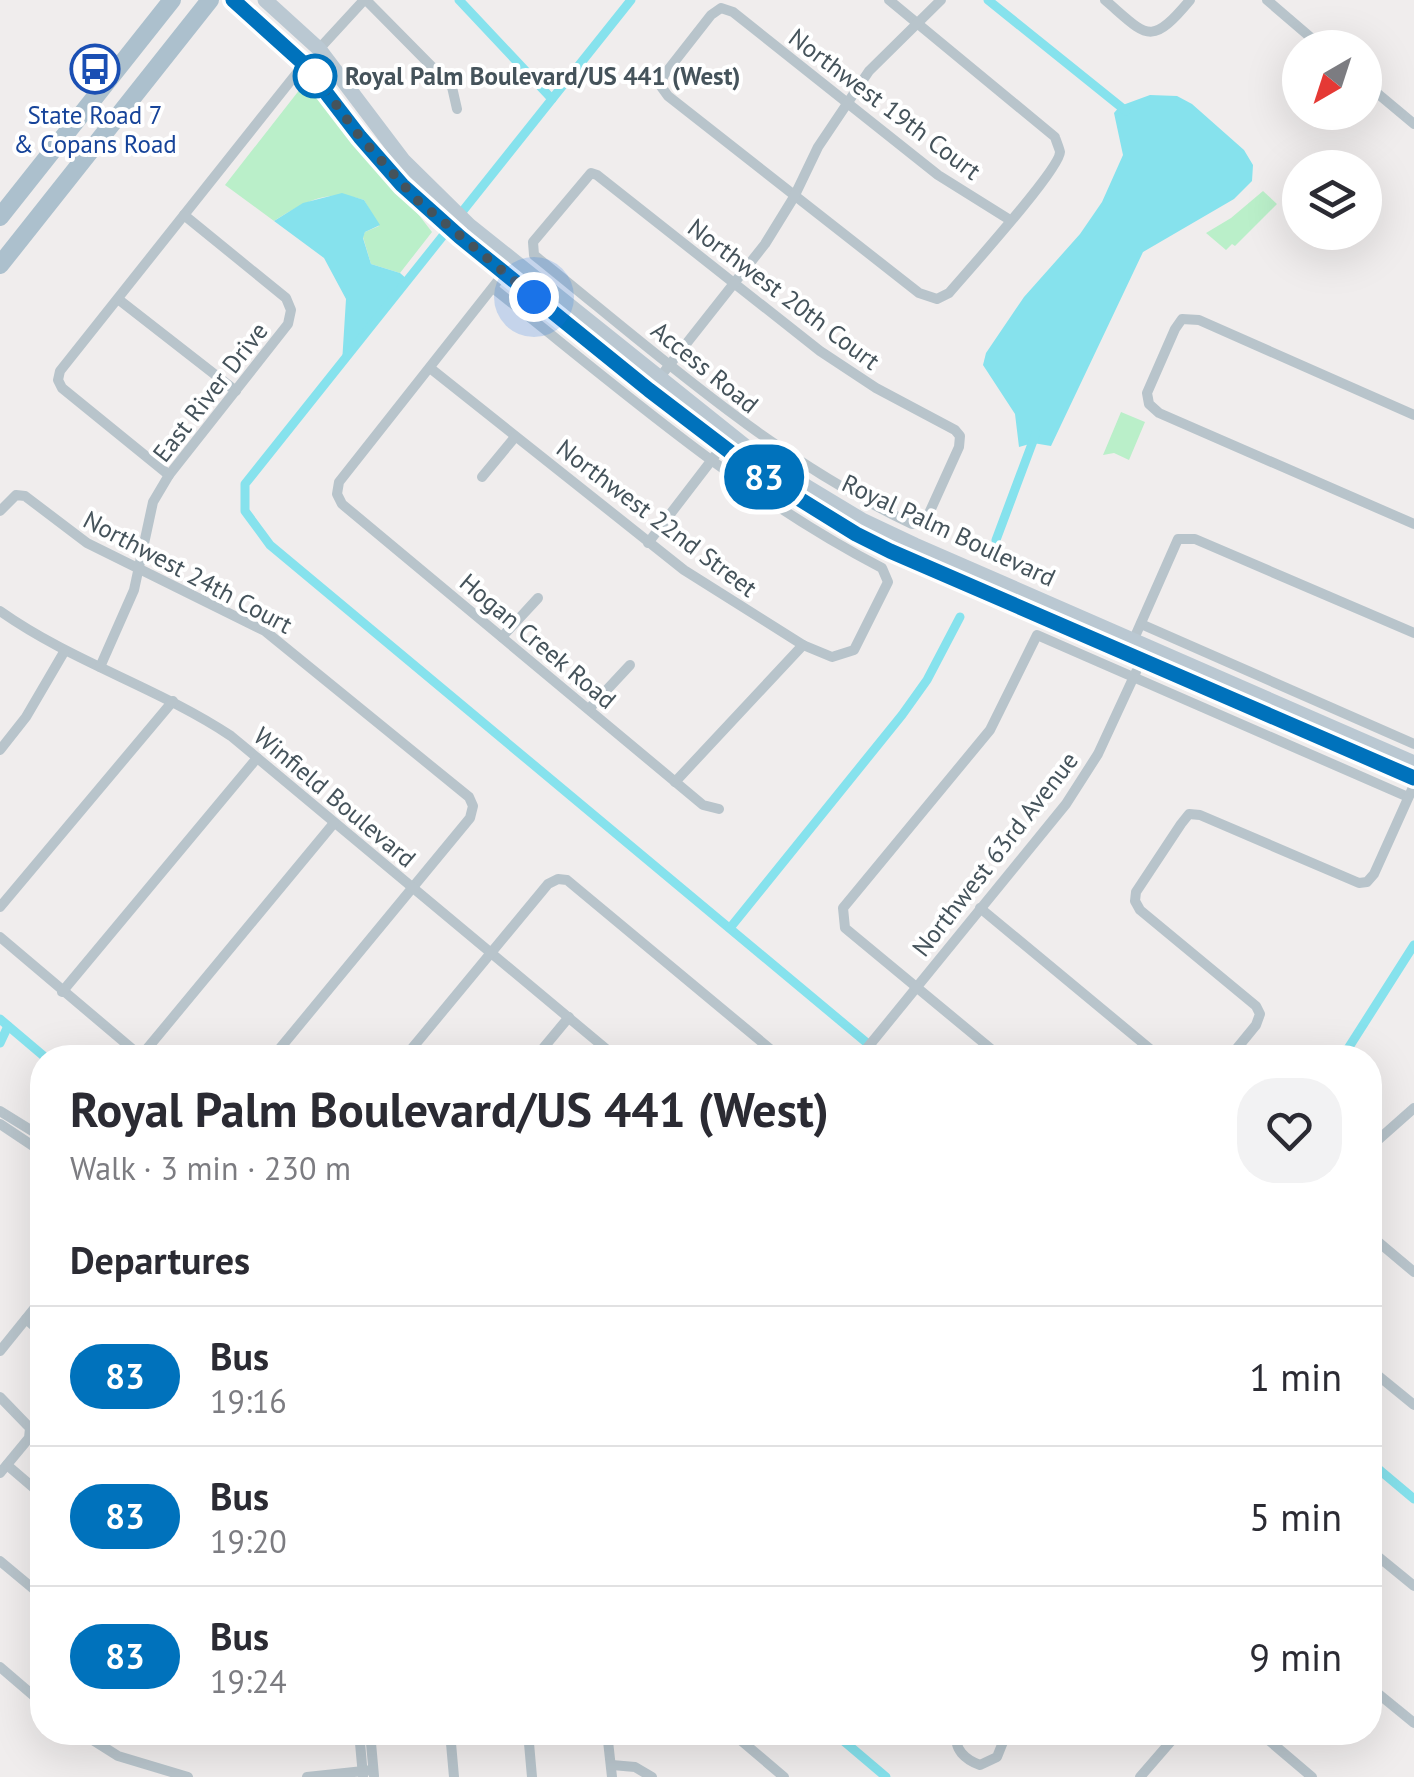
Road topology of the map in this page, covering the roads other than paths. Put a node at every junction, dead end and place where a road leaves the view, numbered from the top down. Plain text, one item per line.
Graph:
1 (172, 0) edge
2 (210, 0) edge
3 (233, 0) edge
4 (264, 0) edge
5 (365, 0) edge
6 (889, 0) edge
7 (940, 0) edge
8 (1104, 0) edge
9 (1190, 0) edge
10 (1267, 0) edge
11 (916, 24) junction
12 (1302, 30) edge
13 (319, 50) junction
14 (304, 64) junction
15 (1382, 97) edge
16 (847, 102) junction
17 (457, 110) dead end
18 (1414, 124) edge
19 (794, 196) junction
20 (444, 214) junction
21 (184, 216) junction
22 (0, 217) edge
23 (1010, 220) junction
24 (464, 231) junction
25 (532, 242) joint
26 (0, 265) edge
27 (504, 273) junction
28 (734, 283) junction
29 (493, 288) junction
30 (118, 298) junction
31 (670, 365) junction
32 (430, 368) junction
33 (654, 385) junction
34 (236, 391) junction
35 (1414, 416) edge
36 (515, 437) junction
37 (726, 441) junction
38 (710, 461) junction
39 (168, 475) junction
40 (482, 477) dead end
41 (0, 511) edge
42 (926, 520) joint
43 (1414, 524) edge
44 (648, 542) junction
45 (141, 568) junction
46 (538, 598) dead end
47 (0, 611) edge
48 (1141, 624) junction
49 (1414, 633) edge
50 (502, 638) junction
51 (1133, 641) junction
52 (803, 644) junction
53 (1110, 648) junction
54 (64, 652) junction
55 (1169, 658) junction
56 (630, 665) dead end
57 (100, 667) junction
58 (1137, 669) junction
59 (173, 702) junction
60 (589, 710) junction
61 (1414, 744) edge
62 (0, 749) edge
63 (257, 758) junction
64 (1414, 763) edge
65 (1414, 781) edge
66 (675, 782) junction
67 (1408, 797) junction
68 (719, 809) dead end
69 (334, 823) junction
70 (413, 888) junction
71 (0, 907) edge
72 (980, 908) junction
73 (0, 938) edge
74 (491, 952) junction
75 (917, 986) junction
76 (62, 992) junction
77 (568, 1017) junction
78 (127, 1045) edge
79 (152, 1045) edge
80 (283, 1045) edge
81 (415, 1045) edge
82 (545, 1045) edge
83 (601, 1045) edge
84 (765, 1045) edge
85 (869, 1045) edge
86 (987, 1045) edge
87 (1145, 1045) edge
88 (1240, 1045) edge
89 (1414, 1108) edge
90 (0, 1111) edge
91 (0, 1124) edge
92 (30, 1130) edge
93 (1382, 1140) edge
94 (30, 1144) edge
95 (1382, 1245) edge
96 (1414, 1272) edge
97 (30, 1314) edge
98 (26, 1319) junction
99 (30, 1322) edge
100 (0, 1351) edge
101 (1382, 1379) edge
102 (0, 1397) edge
103 (1414, 1406) edge
104 (3, 1469) edge
105 (30, 1487) edge
106 (1382, 1560) edge
107 (0, 1561) edge
108 (30, 1586) edge
109 (1414, 1586) edge
110 (0, 1667) edge
111 (30, 1693) edge
112 (1382, 1697) edge
113 (1414, 1723) edge
114 (101, 1745) edge
115 (362, 1745) edge
116 (369, 1745) edge
117 (451, 1745) edge
118 (529, 1745) edge
119 (609, 1745) edge
120 (746, 1745) edge
121 (956, 1745) edge
122 (1002, 1745) edge
123 (1168, 1745) edge
124 (1274, 1745) edge
125 (612, 1771) edge
126 (368, 1774) edge
127 (188, 1777) edge
128 (307, 1777) edge
129 (454, 1777) edge
130 (532, 1777) edge
131 (652, 1777) edge
132 (784, 1777) edge
133 (1140, 1777) edge
134 (1312, 1777) edge

1 - 22 main road
2 - 26 main road
3 - 14 main road, Royal Palm Boulevard
4 - 13 main road, Royal Palm Boulevard
5 - 13 street
5 - 17 street
6 - 11 street
7 - 11 street
8 - 9 street
10 - 12 street
11 - 16 street
11 - 23 street
13 - 20 main road, Royal Palm Boulevard
14 - 20 main road, Royal Palm Boulevard
14 - 21 street
15 - 18 street
16 - 19 street
16 - 19 street, Northwest 19th Court
16 - 23 street, Northwest 19th Court
19 - 23 street
19 - 28 street
20 - 24 main road, Royal Palm Boulevard
21 - 30 street
21 - 34 street, East River Drive
24 - 27 main road, Royal Palm Boulevard
24 - 33 main road, Royal Palm Boulevard
25 - 28 street, Northwest 20th Court
25 - 31 street, Access Road
27 - 29 street
27 - 33 main road, Royal Palm Boulevard
28 - 31 street
28 - 42 street, Northwest 20th Court
29 - 32 street
29 - 38 street
30 - 34 street
30 - 39 street
31 - 33 street
31 - 42 street, Access Road
32 - 36 street, Northwest 22nd Street
32 - 50 street, Hogan Creek Road
33 - 37 main road, Royal Palm Boulevard
34 - 39 street, East River Drive
35 - 43 street
36 - 40 street
36 - 44 street, Northwest 22nd Street
37 - 38 street
37 - 51 main road, Royal Palm Boulevard
37 - 53 main road, Royal Palm Boulevard
38 - 44 street
38 - 52 street, Northwest 22nd Street
39 - 45 street, East River Drive
41 - 45 street, Northwest 24th Court
44 - 52 street, Northwest 22nd Street
45 - 57 street, East River Drive
45 - 70 street, Northwest 24th Court
46 - 50 street
47 - 54 street, Winfield Boulevard
48 - 49 street
48 - 51 street
48 - 61 street
50 - 60 street, Hogan Creek Road
51 - 53 main road
51 - 55 main road, Royal Palm Boulevard
52 - 66 street
53 - 58 main road, Royal Palm Boulevard
54 - 57 street, Winfield Boulevard
54 - 62 street
55 - 58 main road
55 - 64 main road, Royal Palm Boulevard
56 - 60 street
57 - 59 street, Winfield Boulevard
58 - 65 main road, Royal Palm Boulevard
58 - 67 street
58 - 72 street, Northwest 63rd Avenue
58 - 75 street
59 - 63 street, Winfield Boulevard
59 - 71 street
60 - 66 street, Hogan Creek Road
63 - 69 street, Winfield Boulevard
63 - 76 street
65 - 67 street
66 - 68 street, Hogan Creek Road
67 - 88 street
69 - 70 street, Winfield Boulevard
69 - 79 street
70 - 74 street, Winfield Boulevard
70 - 80 street
72 - 75 street, Northwest 63rd Avenue
72 - 87 street
73 - 76 street
74 - 77 street, Winfield Boulevard
74 - 81 street
74 - 84 street
75 - 85 street, Northwest 63rd Avenue
75 - 86 street
76 - 78 street
77 - 82 street
77 - 83 street, Winfield Boulevard
89 - 93 street
90 - 92 street
91 - 94 street
95 - 96 street
97 - 98 street
98 - 99 street
98 - 100 street
101 - 103 street
102 - 104 street
104 - 105 street
106 - 109 street
107 - 108 street
110 - 111 street
112 - 113 street
114 - 127 street
115 - 126 street
116 - 126 street
117 - 129 street
118 - 130 street
119 - 125 street
120 - 132 street
121 - 122 street
123 - 133 street
124 - 134 street
125 - 131 street
126 - 128 street

